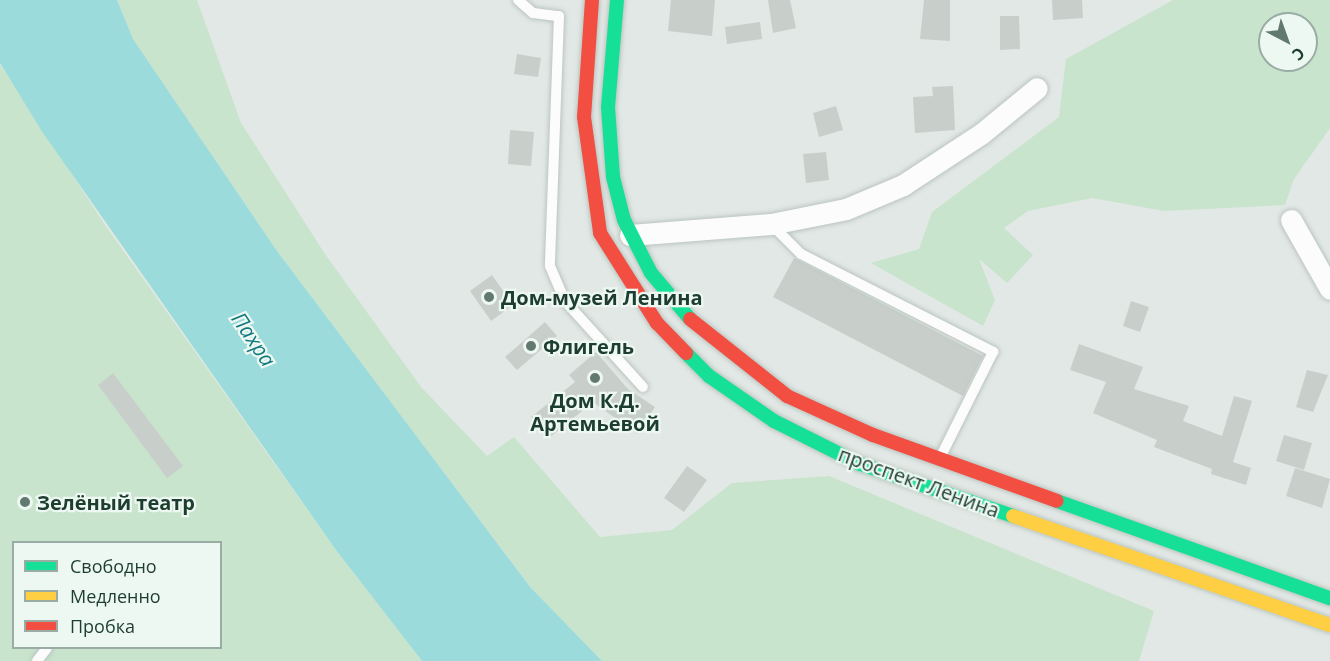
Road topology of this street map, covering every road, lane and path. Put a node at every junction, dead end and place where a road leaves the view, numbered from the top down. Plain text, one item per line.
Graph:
1 (518, 0) edge
2 (592, 0) edge
3 (617, 0) edge
4 (1037, 88) dead end
5 (1291, 220) dead end
6 (771, 224) junction
7 (630, 235) junction
8 (1330, 289) edge
9 (643, 387) dead end
10 (939, 459) junction
11 (1330, 598) edge
12 (1330, 625) edge
13 (46, 649) edge
14 (37, 661) edge

1 - 9 lane
2 - 12 main road, проспект Ленина
3 - 7 main road, проспект Ленина
4 - 6 street
5 - 8 street
6 - 7 street
6 - 10 lane
7 - 10 main road, проспект Ленина
10 - 11 main road, проспект Ленина
13 - 14 lane

